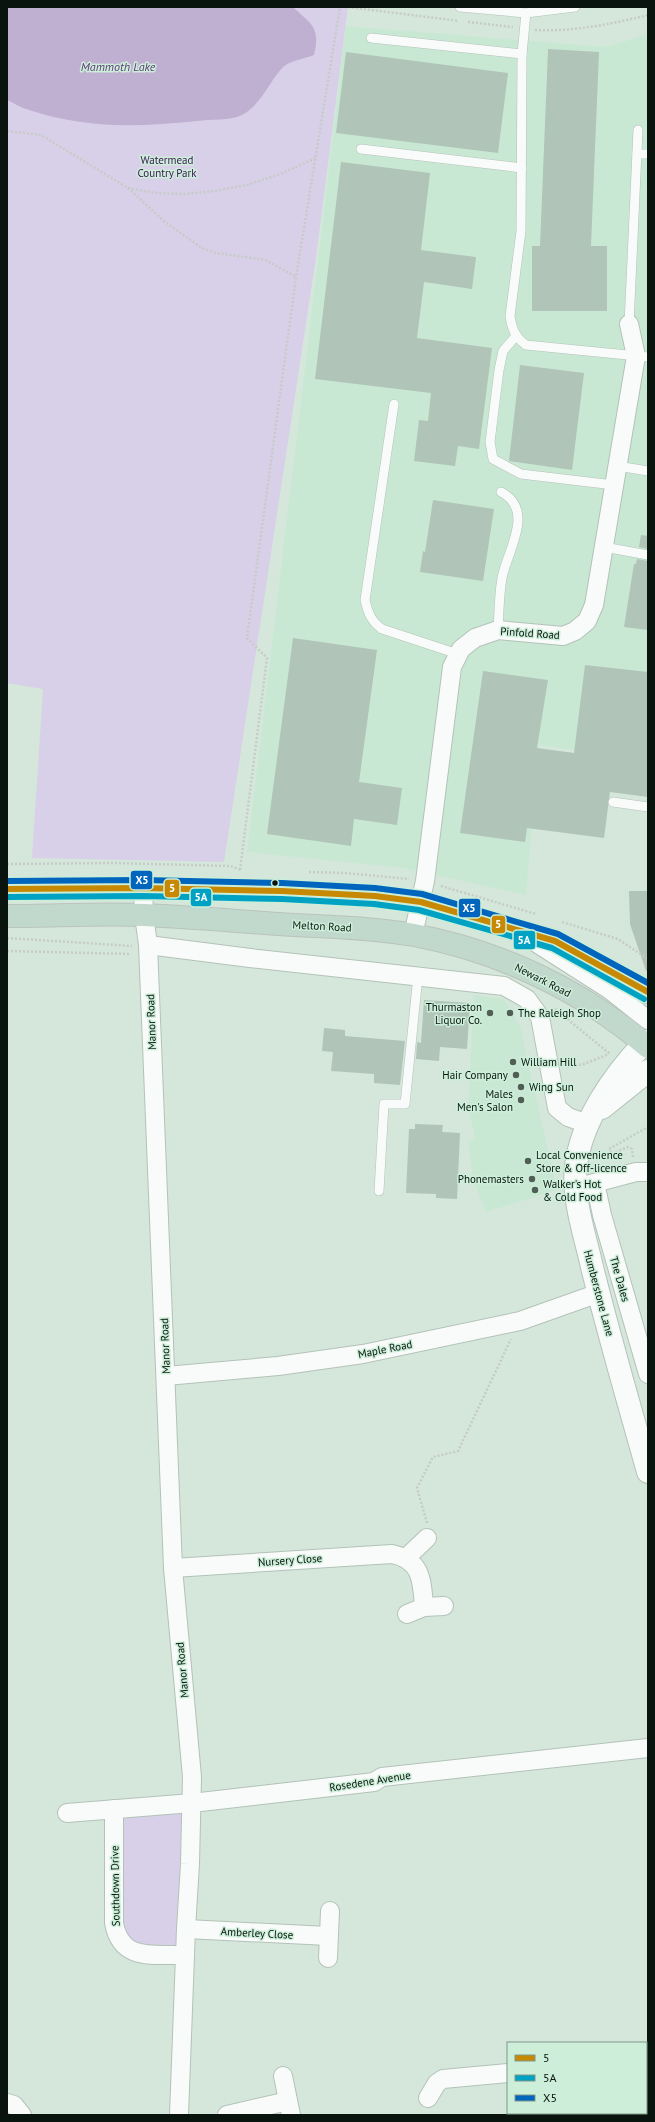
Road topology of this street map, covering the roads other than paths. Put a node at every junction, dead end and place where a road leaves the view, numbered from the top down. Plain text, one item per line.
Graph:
1 (460, 7) edge
2 (575, 7) edge
3 (526, 13) junction
4 (370, 38) dead end
5 (522, 54) junction
6 (638, 130) dead end
7 (361, 148) dead end
8 (637, 154) junction
9 (648, 154) edge
10 (522, 168) junction
11 (629, 324) joint
12 (516, 336) junction
13 (642, 357) edge
14 (394, 404) dead end
15 (618, 466) junction
16 (648, 471) edge
17 (614, 485) junction
18 (501, 492) dead end
19 (604, 547) junction
20 (648, 555) edge
21 (498, 630) junction
22 (458, 654) junction
23 (612, 802) dead end
24 (648, 807) edge
25 (143, 888) junction
26 (7, 889) edge
27 (421, 902) junction
28 (144, 915) junction
29 (7, 916) edge
30 (513, 928) junction
31 (413, 935) junction
32 (148, 949) junction
33 (496, 957) joint
34 (418, 976) junction
35 (648, 992) edge
36 (648, 1020) edge
37 (646, 1043) edge
38 (648, 1071) edge
39 (591, 1119) junction
40 (648, 1172) edge
41 (586, 1185) junction
42 (379, 1191) dead end
43 (599, 1293) junction
44 (648, 1374) edge
45 (166, 1376) junction
46 (648, 1472) edge
47 (427, 1538) road end
48 (406, 1558) junction
49 (173, 1568) junction
50 (444, 1606) dead end
51 (424, 1607) junction
52 (407, 1614) dead end
53 (648, 1748) edge
54 (192, 1803) junction
55 (114, 1809) junction
56 (67, 1813) dead end
57 (330, 1911) dead end
58 (186, 1929) junction
59 (328, 1936) junction
60 (184, 1955) junction
61 (328, 1958) dead end
62 (507, 2073) edge
63 (283, 2076) dead end
64 (430, 2085) dead end
65 (7, 2103) edge
66 (289, 2108) edge
67 (22, 2115) edge
68 (179, 2115) edge
69 (227, 2115) edge

1 - 3 lane
2 - 3 lane
3 - 5 lane
4 - 5 lane
5 - 10 lane
6 - 8 lane
7 - 10 lane
8 - 9 lane
8 - 11 lane
10 - 12 lane
11 - 13 street, Pinfold Road
12 - 13 lane
12 - 17 lane
13 - 15 street, Pinfold Road
14 - 22 lane
15 - 16 lane
15 - 17 street, Pinfold Road
17 - 19 street, Pinfold Road
18 - 21 lane
19 - 20 lane
19 - 21 street, Pinfold Road
21 - 22 street, Pinfold Road
22 - 27 street, Pinfold Road
23 - 24 lane
25 - 26 highway
25 - 27 highway
25 - 28 street
27 - 30 highway
27 - 31 street, Pinfold Road
28 - 29 highway, Melton Road
28 - 31 highway, Melton Road
28 - 32 street, Manor Road
30 - 35 highway
30 - 36 street
31 - 33 highway, Melton Road
32 - 34 street
32 - 45 street, Manor Road
33 - 37 highway, Newark Road
34 - 39 street
34 - 42 lane
37 - 39 street, Humberstone Lane
38 - 39 street
39 - 41 street, Humberstone Lane
40 - 41 street
41 - 43 street, Humberstone Lane
41 - 44 street, The Dales
43 - 45 street, Maple Road
43 - 46 street, Humberstone Lane
45 - 49 street, Manor Road
47 - 48 street
48 - 49 street, Nursery Close
48 - 51 street
49 - 54 street, Manor Road
50 - 51 street
51 - 52 street
53 - 54 street, Rosedene Avenue
54 - 55 street, Rosedene Avenue
54 - 58 street
55 - 56 street, Rosedene Avenue
55 - 60 street, Southdown Drive
57 - 59 street
58 - 59 street, Amberley Close
58 - 60 street
59 - 61 street
60 - 68 street
62 - 64 street
63 - 66 street
65 - 67 street
66 - 69 street

